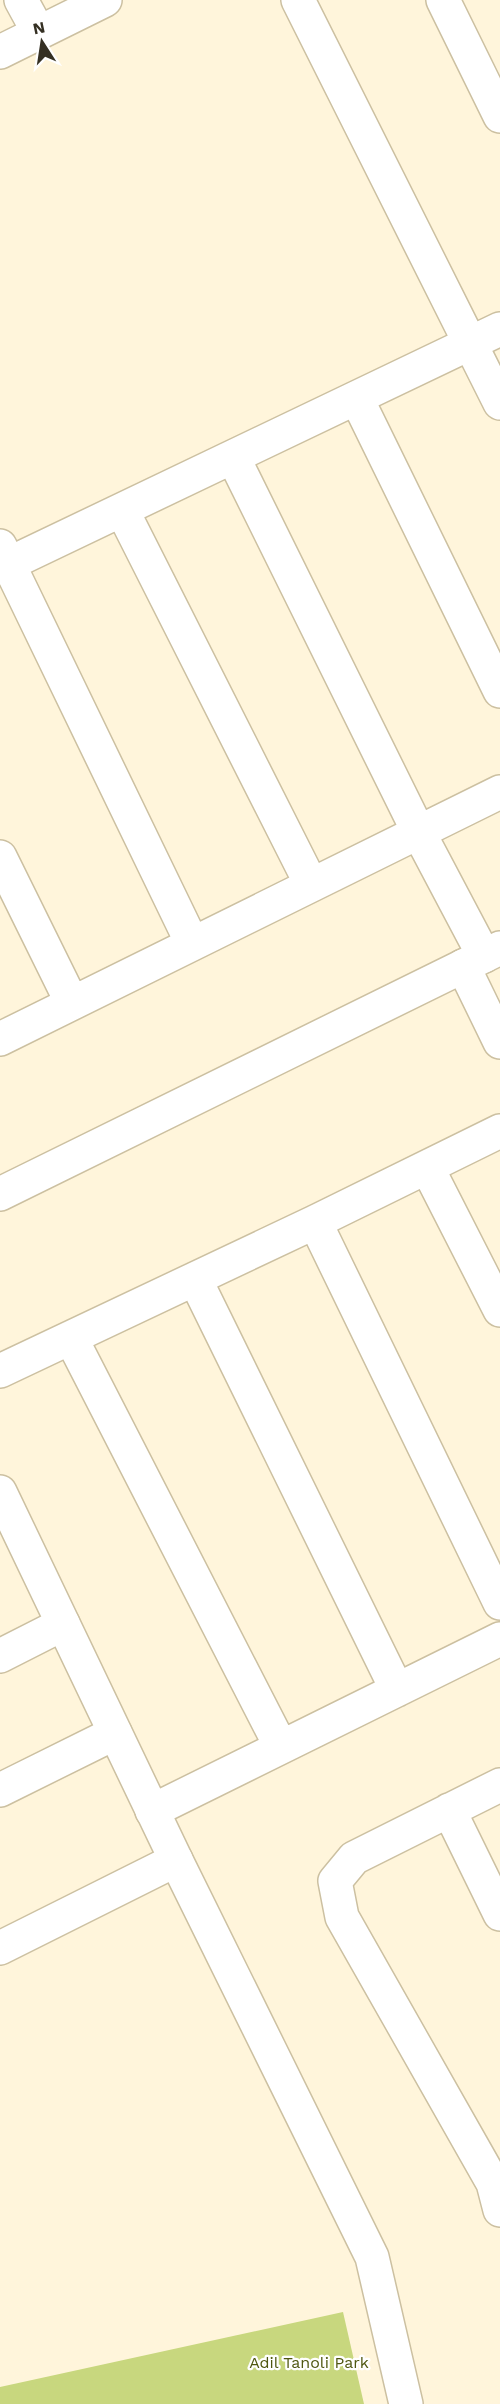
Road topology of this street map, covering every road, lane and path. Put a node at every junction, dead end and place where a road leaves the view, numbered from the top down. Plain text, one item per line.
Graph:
1 (21, 0) edge
2 (105, 0) edge
3 (298, 0) edge
4 (443, 0) edge
5 (39, 33) junction
6 (0, 52) edge
7 (500, 116) edge
8 (500, 329) edge
9 (470, 343) junction
10 (357, 399) junction
11 (500, 403) edge
12 (233, 457) junction
13 (122, 510) junction
14 (3, 559) edge
15 (500, 691) edge
16 (500, 792) edge
17 (418, 831) junction
18 (0, 857) edge
19 (311, 885) junction
20 (192, 943) junction
21 (482, 956) edge
22 (72, 1003) junction
23 (0, 1039) edge
24 (500, 1042) edge
25 (500, 1131) edge
26 (427, 1167) junction
27 (0, 1194) edge
28 (315, 1222) junction
29 (195, 1279) junction
30 (500, 1310) edge
31 (71, 1338) junction
32 (0, 1371) edge
33 (2, 1500) edge
34 (500, 1603) edge
35 (63, 1624) junction
36 (500, 1639) edge
37 (0, 1656) edge
38 (397, 1690) junction
39 (115, 1733) junction
40 (281, 1747) junction
41 (500, 1785) edge
42 (0, 1790) edge
43 (449, 1810) junction
44 (152, 1811) junction
45 (176, 1860) junction
46 (500, 1914) edge
47 (0, 1948) edge
48 (498, 2191) edge
49 (406, 2404) edge

1 - 5 street
2 - 5 street
3 - 9 street
4 - 7 street
5 - 6 street
8 - 9 street
9 - 10 street
9 - 11 street
10 - 12 street
10 - 15 street
12 - 13 street
12 - 17 street
13 - 14 street
13 - 19 street
14 - 20 street
16 - 17 street
17 - 19 street
17 - 21 street
18 - 22 street
19 - 20 street
20 - 22 street
21 - 24 street
21 - 27 street
22 - 23 street
25 - 26 street
26 - 28 street
26 - 30 street
28 - 29 street
28 - 34 street
29 - 31 street
29 - 38 street
31 - 32 street
31 - 40 street
33 - 35 street
35 - 37 street
35 - 39 street
36 - 38 street
38 - 40 street
39 - 42 street
39 - 44 street
40 - 44 street
41 - 43 street
43 - 46 street
43 - 48 street
44 - 45 street
45 - 47 street
45 - 49 street

